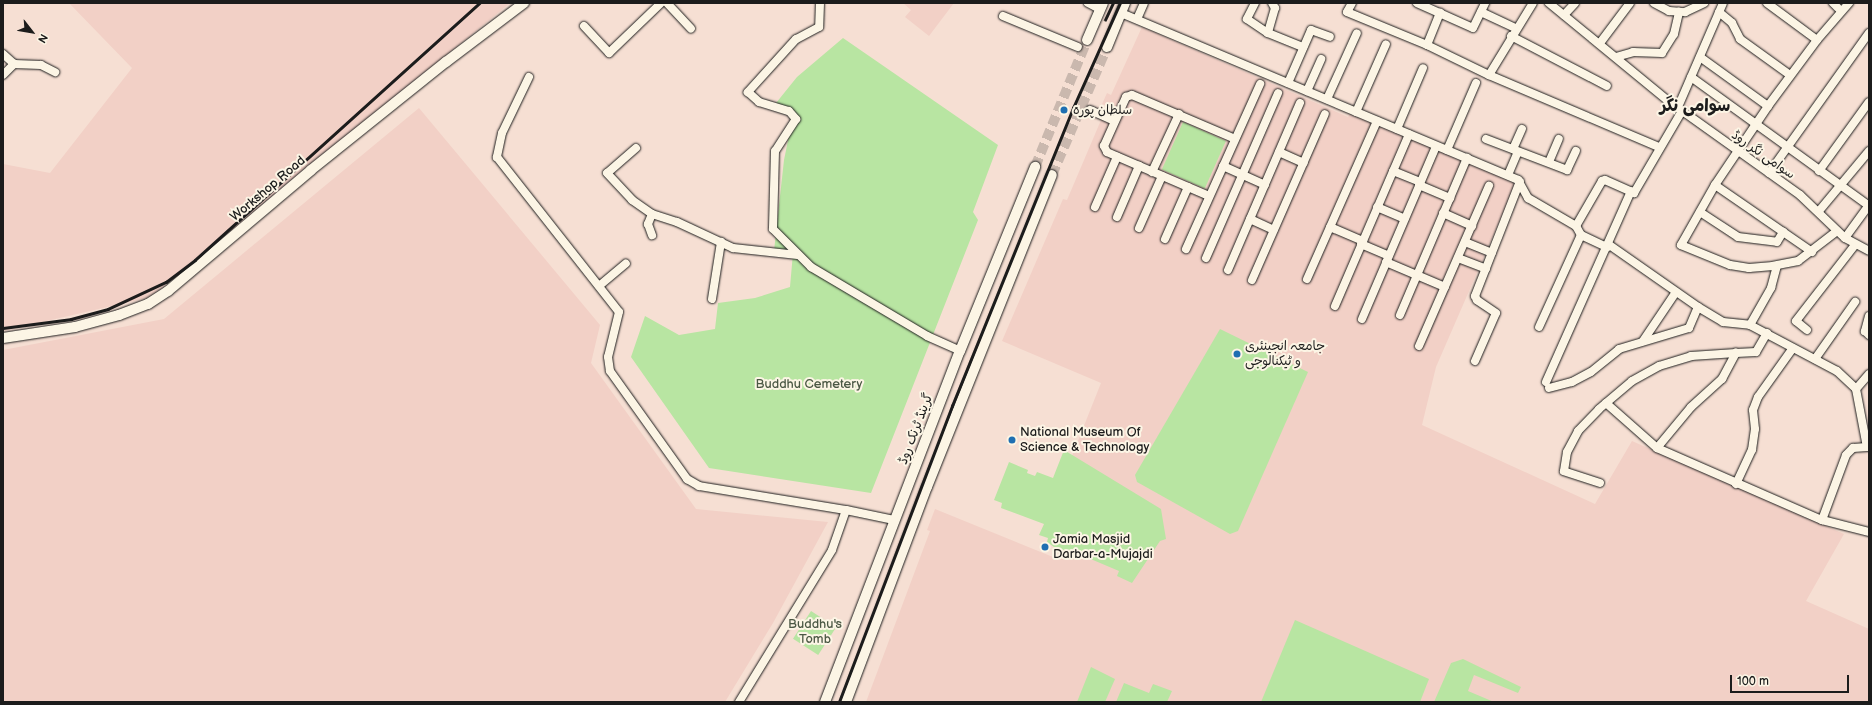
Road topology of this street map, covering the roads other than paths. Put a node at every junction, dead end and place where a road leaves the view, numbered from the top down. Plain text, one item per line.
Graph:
1 (524, 3) edge
2 (661, 3) edge
3 (668, 3) edge
4 (820, 3) edge
5 (1088, 3) edge
6 (1125, 3) edge
7 (1144, 3) edge
8 (1255, 3) edge
9 (1272, 3) edge
10 (1352, 3) edge
11 (1417, 3) edge
12 (1485, 3) edge
13 (1533, 3) edge
14 (1548, 3) edge
15 (1575, 3) edge
16 (1630, 3) edge
17 (1654, 3) edge
18 (1677, 3) edge
19 (1704, 3) edge
20 (1723, 3) edge
21 (1767, 3) edge
22 (1833, 3) edge
23 (1849, 3) edge
24 (1101, 6) edge
25 (1675, 11) junction
26 (1841, 11) junction
27 (1481, 12) junction
28 (1719, 12) junction
29 (1121, 13) junction
30 (1440, 13) junction
31 (1564, 15) junction
32 (1003, 16) dead end
33 (1137, 19) junction
34 (584, 26) dead end
35 (1516, 28) junction
36 (691, 29) dead end
37 (1268, 33) junction
38 (1357, 33) dead end
39 (1869, 33) edge
40 (1511, 36) junction
41 (1330, 37) dead end
42 (1087, 40) tunnel mouth
43 (1817, 40) junction
44 (1600, 43) junction
45 (1386, 44) dead end
46 (1427, 45) junction
47 (1078, 47) dead end
48 (1106, 47) tunnel mouth
49 (1303, 47) junction
50 (3, 54) edge
51 (1616, 57) junction
52 (1700, 57) junction
53 (1321, 59) dead end
54 (14, 64) junction
55 (1423, 68) dead end
56 (55, 72) dead end
57 (3, 75) edge
58 (1489, 75) junction
59 (1790, 76) junction
60 (529, 77) dead end
61 (1691, 77) junction
62 (1288, 83) junction
63 (1476, 83) dead end
64 (1260, 84) dead end
65 (1606, 86) dead end
66 (1307, 91) junction
67 (1278, 93) dead end
68 (1327, 100) junction
69 (1869, 102) edge
70 (1300, 104) dead end
71 (1768, 106) junction
72 (1680, 109) junction
73 (1090, 110) tunnel mouth
74 (1356, 112) junction
75 (1178, 114) junction
76 (1325, 114) dead end
77 (1377, 120) junction
78 (1115, 121) junction
79 (1757, 126) junction
80 (1397, 129) junction
81 (1522, 129) dead end
82 (1408, 134) junction
83 (1235, 139) junction
84 (1486, 139) dead end
85 (1559, 139) dead end
86 (1436, 146) junction
87 (1659, 147) junction
88 (636, 148) dead end
89 (1788, 148) junction
90 (1447, 150) junction
91 (1515, 151) junction
92 (1576, 151) dead end
93 (1869, 151) edge
94 (1279, 152) junction
95 (1739, 153) junction
96 (1117, 157) junction
97 (1467, 158) junction
98 (1549, 162) junction
99 (1304, 163) junction
100 (1139, 166) junction
101 (1223, 166) junction
102 (1035, 167) tunnel mouth
103 (1393, 171) junction
104 (1819, 171) junction
105 (1152, 172) junction
106 (1769, 173) junction
107 (1052, 175) tunnel mouth
108 (1242, 175) junction
109 (1508, 175) junction
110 (1162, 176) junction
111 (1520, 181) junction
112 (1420, 184) junction
113 (1265, 185) junction
114 (1715, 185) junction
115 (1489, 186) dead end
116 (1839, 186) junction
117 (1188, 187) junction
118 (1631, 191) junction
119 (1209, 196) junction
120 (1450, 198) junction
121 (1869, 206) edge
122 (1095, 207) dead end
123 (1377, 207) junction
124 (1819, 211) junction
125 (1700, 212) junction
126 (1443, 213) junction
127 (652, 214) junction
128 (1117, 216) dead end
129 (1250, 219) junction
130 (1405, 219) junction
131 (1472, 226) junction
132 (1576, 226) junction
133 (1330, 227) junction
134 (1139, 228) dead end
135 (1274, 230) junction
136 (1837, 231) junction
137 (1783, 232) junction
138 (652, 235) dead end
139 (1580, 235) junction
140 (1845, 238) junction
141 (1165, 239) dead end
142 (721, 242) junction
143 (1465, 242) junction
144 (1362, 243) junction
145 (1855, 245) junction
146 (1608, 246) junction
147 (1186, 249) dead end
148 (1869, 251) edge
149 (1812, 252) junction
150 (1492, 253) junction
151 (798, 255) junction
152 (1206, 258) dead end
153 (1458, 258) junction
154 (1388, 259) junction
155 (626, 263) dead end
156 (1777, 266) junction
157 (1486, 269) junction
158 (1228, 270) dead end
159 (1417, 275) junction
160 (1307, 279) dead end
161 (1252, 280) dead end
162 (600, 286) junction
163 (1445, 287) junction
164 (1676, 292) junction
165 (712, 299) dead end
166 (1855, 302) dead end
167 (1335, 306) dead end
168 (1698, 307) junction
169 (1400, 315) dead end
170 (1869, 316) edge
171 (1362, 319) dead end
172 (1750, 325) junction
173 (1539, 327) dead end
174 (1808, 330) dead end
175 (1767, 334) junction
176 (1869, 335) edge
177 (3, 338) edge
178 (1644, 341) junction
179 (1419, 346) dead end
180 (1793, 348) junction
181 (960, 351) junction
182 (1736, 353) junction
183 (1814, 359) junction
184 (1475, 361) dead end
185 (1869, 374) edge
186 (1856, 389) junction
187 (1606, 403) junction
188 (1868, 447) edge
189 (1657, 448) junction
190 (1600, 483) dead end
191 (1736, 484) junction
192 (846, 510) junction
193 (894, 520) junction
194 (1822, 520) junction
195 (1869, 532) edge
196 (739, 702) edge
197 (825, 702) edge
198 (846, 702) edge

1 - 177 main road, Workshop Road
2 - 34 street
3 - 36 street
4 - 151 street
5 - 24 street
6 - 29 main road
7 - 33 street
8 - 37 street
9 - 37 street
10 - 46 street
11 - 30 street
12 - 27 street
13 - 35 street
14 - 31 street, سوامی نگر روڈ
15 - 31 street
16 - 44 street
17 - 25 street
18 - 25 street
19 - 25 street
20 - 28 street
21 - 43 street
22 - 26 street
23 - 26 street
24 - 42 main road
25 - 51 street
26 - 43 street
27 - 30 street
27 - 35 street
28 - 52 street
28 - 59 street
29 - 33 street
29 - 48 main road
30 - 46 street
31 - 44 street, سوامی نگر روڈ
32 - 47 street
33 - 62 street
35 - 40 street
37 - 49 street
38 - 68 street
39 - 89 street
40 - 58 street
40 - 65 street
41 - 49 street
43 - 59 street
44 - 51 street, سوامی نگر روڈ
45 - 74 street
46 - 58 street
49 - 62 street
50 - 54 street
51 - 72 street, سوامی نگر روڈ
52 - 61 street
52 - 71 street
53 - 66 street
54 - 56 street
54 - 57 street
55 - 80 street
58 - 87 street
59 - 71 street
60 - 162 street
61 - 72 street
61 - 79 street
62 - 66 street
63 - 90 street
64 - 83 street
66 - 68 street
67 - 108 street
68 - 74 street
69 - 104 street
70 - 94 street
71 - 79 street
72 - 87 street
72 - 95 street, سوامی نگر روڈ
73 - 78 street
74 - 77 street
75 - 78 street
75 - 83 street
75 - 105 street
76 - 99 street
77 - 80 street
77 - 133 street
78 - 96 street
79 - 89 street
79 - 95 street
80 - 82 street
81 - 91 street
82 - 86 street
82 - 103 street
83 - 101 street
84 - 91 street
85 - 98 street
86 - 90 street
86 - 112 street
87 - 118 street
88 - 127 street
89 - 104 street
89 - 106 street
90 - 97 street
91 - 98 street
91 - 109 street
92 - 98 street
93 - 116 street
94 - 99 street
94 - 113 street
95 - 106 street, سوامی نگر روڈ
95 - 114 street
96 - 100 street
96 - 122 street
97 - 109 street
97 - 120 street
99 - 135 street
100 - 105 street
100 - 128 street
101 - 108 street
101 - 119 street
102 - 181 main road, گرینڈ ٹرنک روڈ
103 - 112 street
103 - 123 street
104 - 116 street
105 - 110 street
106 - 124 street, سوامی نگر روڈ
107 - 198 main road
108 - 113 street
108 - 152 street
109 - 111 street
110 - 117 street
110 - 134 street
111 - 132 street
111 - 150 street
112 - 120 street
112 - 130 street
113 - 129 street
114 - 125 street
114 - 137 street
115 - 131 street
116 - 121 street
116 - 124 street
117 - 119 street
117 - 141 street
118 - 132 street
118 - 146 street
119 - 147 street
120 - 126 street
121 - 140 street
123 - 130 street
123 - 144 street
124 - 136 street, سوامی نگر روڈ
125 - 137 street
125 - 156 street
126 - 131 street
126 - 159 street
127 - 138 street
127 - 142 street
129 - 135 street
129 - 158 street
130 - 154 street
131 - 143 street
132 - 139 street
133 - 144 street
133 - 160 street
135 - 161 street
136 - 140 street, سوامی نگر روڈ
136 - 149 street
137 - 149 street
139 - 146 street
139 - 173 street
140 - 145 street, سوامی نگر روڈ
142 - 151 street
142 - 165 street
143 - 150 street
143 - 153 street
144 - 154 street
144 - 167 street
145 - 148 street, سوامی نگر روڈ
145 - 174 street
146 - 164 street
146 - 178 street
149 - 156 street
150 - 157 street
151 - 181 street
153 - 157 street
153 - 163 street
154 - 159 street
154 - 171 street
155 - 162 street
156 - 172 street
157 - 184 street
159 - 163 street
159 - 169 street
162 - 192 street
163 - 179 street
164 - 168 street
164 - 178 street
166 - 183 street
168 - 172 street
168 - 178 street
170 - 176 street
172 - 175 street
175 - 180 street
175 - 182 street
180 - 183 street
180 - 191 street
181 - 193 main road, گرینڈ ٹرنک روڈ
182 - 187 street
182 - 189 street
183 - 186 street
185 - 186 street
186 - 188 street
187 - 189 street
187 - 190 street
188 - 194 street
189 - 191 street
191 - 194 street
192 - 193 street
192 - 196 street
193 - 197 main road, گرینڈ ٹرنک روڈ
194 - 195 street

